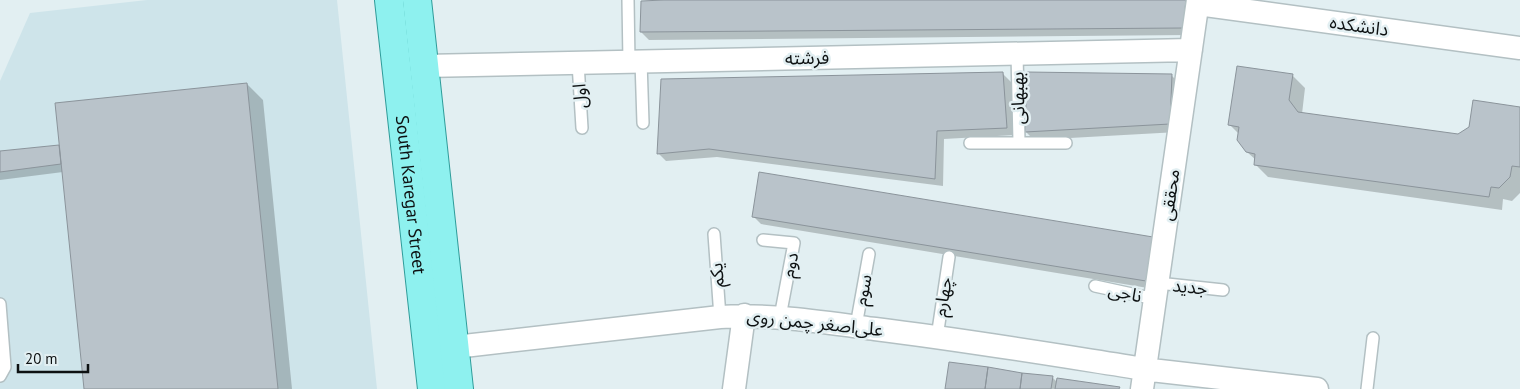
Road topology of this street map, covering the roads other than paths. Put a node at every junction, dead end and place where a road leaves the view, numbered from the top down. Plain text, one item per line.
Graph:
1 (389, 0) edge
2 (417, 0) edge
3 (628, 0) edge
4 (1198, 2) edge
5 (1520, 48) edge
6 (1191, 50) junction
7 (1017, 54) junction
8 (635, 62) junction
9 (578, 63) junction
10 (424, 66) junction
11 (643, 123) dead end
12 (582, 128) dead end
13 (1019, 142) junction
14 (970, 143) dead end
15 (1066, 143) dead end
16 (714, 234) dead end
17 (763, 240) dead end
18 (869, 254) dead end
19 (949, 257) dead end
20 (1094, 286) dead end
21 (1223, 290) dead end
22 (1156, 291) junction
23 (0, 304) edge
24 (744, 315) junction
25 (720, 317) junction
26 (780, 317) junction
27 (856, 326) junction
28 (937, 336) junction
29 (1374, 338) dead end
30 (455, 347) junction
31 (0, 376) edge
32 (1146, 376) edge
33 (432, 389) edge
34 (459, 389) edge
35 (734, 389) edge
36 (1317, 389) edge
37 (1368, 389) edge

1 - 33 main road, South Karegar Street
2 - 10 main road, South Karegar Street
3 - 8 lane
4 - 5 street, دانشکده
4 - 6 street, محققی
6 - 7 street, فرشته
6 - 22 street, محققی
7 - 8 street, فرشته
7 - 13 lane, بهبهانی
8 - 9 street, فرشته
8 - 11 lane
9 - 10 street, فرشته
9 - 12 lane, اول
10 - 30 main road, South Karegar Street
13 - 14 lane
13 - 15 lane
16 - 25 lane, یکم
17 - 26 lane, دوم
18 - 27 lane, سوم
19 - 28 lane, چهارم
20 - 22 lane, ناجی
21 - 22 lane, جدید
22 - 32 street, محققی
23 - 31 lane
24 - 25 street, علی‌اصغر چمن روی
24 - 26 street, علی‌اصغر چمن روی
24 - 35 street
25 - 30 street, علی‌اصغر چمن روی
26 - 27 street, علی‌اصغر چمن روی
27 - 28 street, علی‌اصغر چمن روی
28 - 32 street, علی‌اصغر چمن روی
29 - 37 lane
30 - 34 main road, South Karegar Street
32 - 36 street, علی‌اصغر چمن روی

